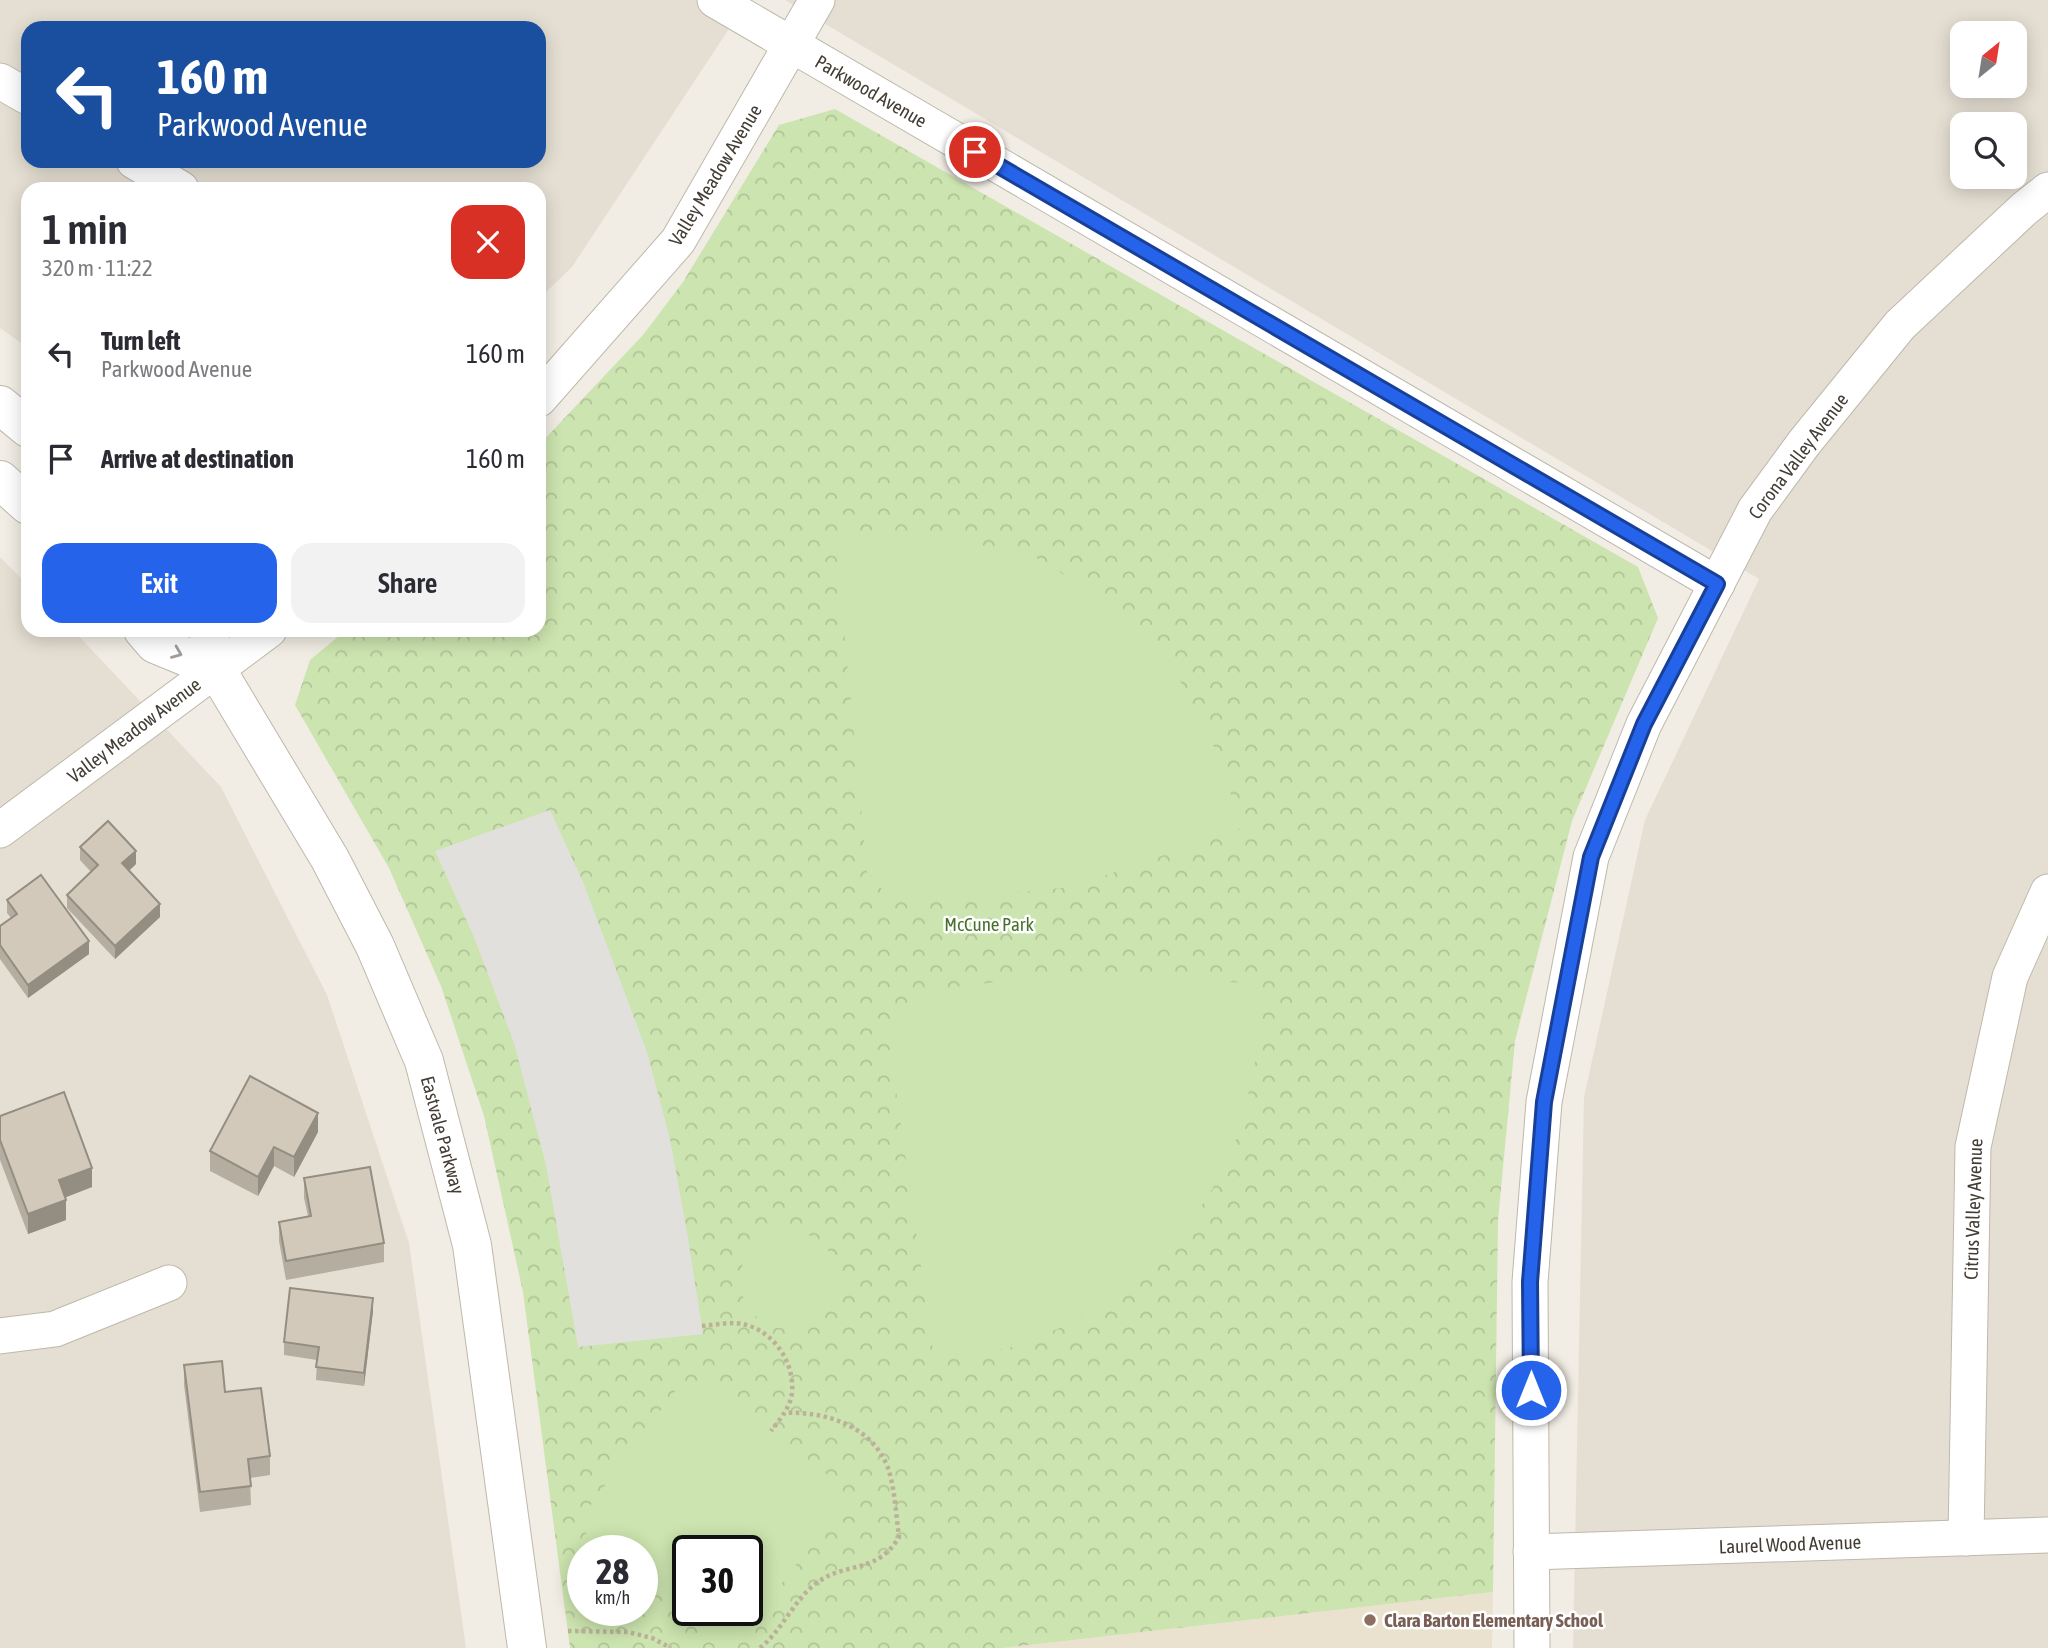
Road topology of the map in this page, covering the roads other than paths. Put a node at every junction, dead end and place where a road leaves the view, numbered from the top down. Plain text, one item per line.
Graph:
1 (716, 0) edge
2 (817, 0) edge
3 (792, 44) junction
4 (0, 81) edge
5 (21, 93) edge
6 (146, 168) edge
7 (169, 182) edge
8 (2048, 190) edge
9 (546, 391) edge
10 (0, 405) edge
11 (21, 422) edge
12 (0, 480) edge
13 (21, 499) edge
14 (1717, 584) junction
15 (149, 637) edge
16 (209, 637) edge
17 (259, 637) edge
18 (216, 669) junction
19 (0, 830) edge
20 (2048, 892) edge
21 (169, 1283) dead end
22 (0, 1336) edge
23 (2048, 1535) edge
24 (1966, 1538) junction
25 (1531, 1552) junction
26 (527, 1648) edge
27 (1532, 1648) edge

1 - 3 street, Parkwood Avenue
2 - 3 street, Valley Meadow Avenue
3 - 9 street, Valley Meadow Avenue
3 - 14 street, Parkwood Avenue
4 - 5 street
6 - 7 street
8 - 14 street, Corona Valley Avenue
10 - 11 street
12 - 13 street
14 - 25 street, Corona Valley Avenue
15 -> 18 street
16 - 18 street, Eastvale Parkway
17 - 18 street, Valley Meadow Avenue
18 - 19 street, Valley Meadow Avenue
18 - 26 street, Eastvale Parkway
20 - 24 street, Citrus Valley Avenue
21 - 22 street
23 - 24 street, Laurel Wood Avenue
24 - 25 street, Laurel Wood Avenue
25 - 27 street, Corona Valley Avenue

